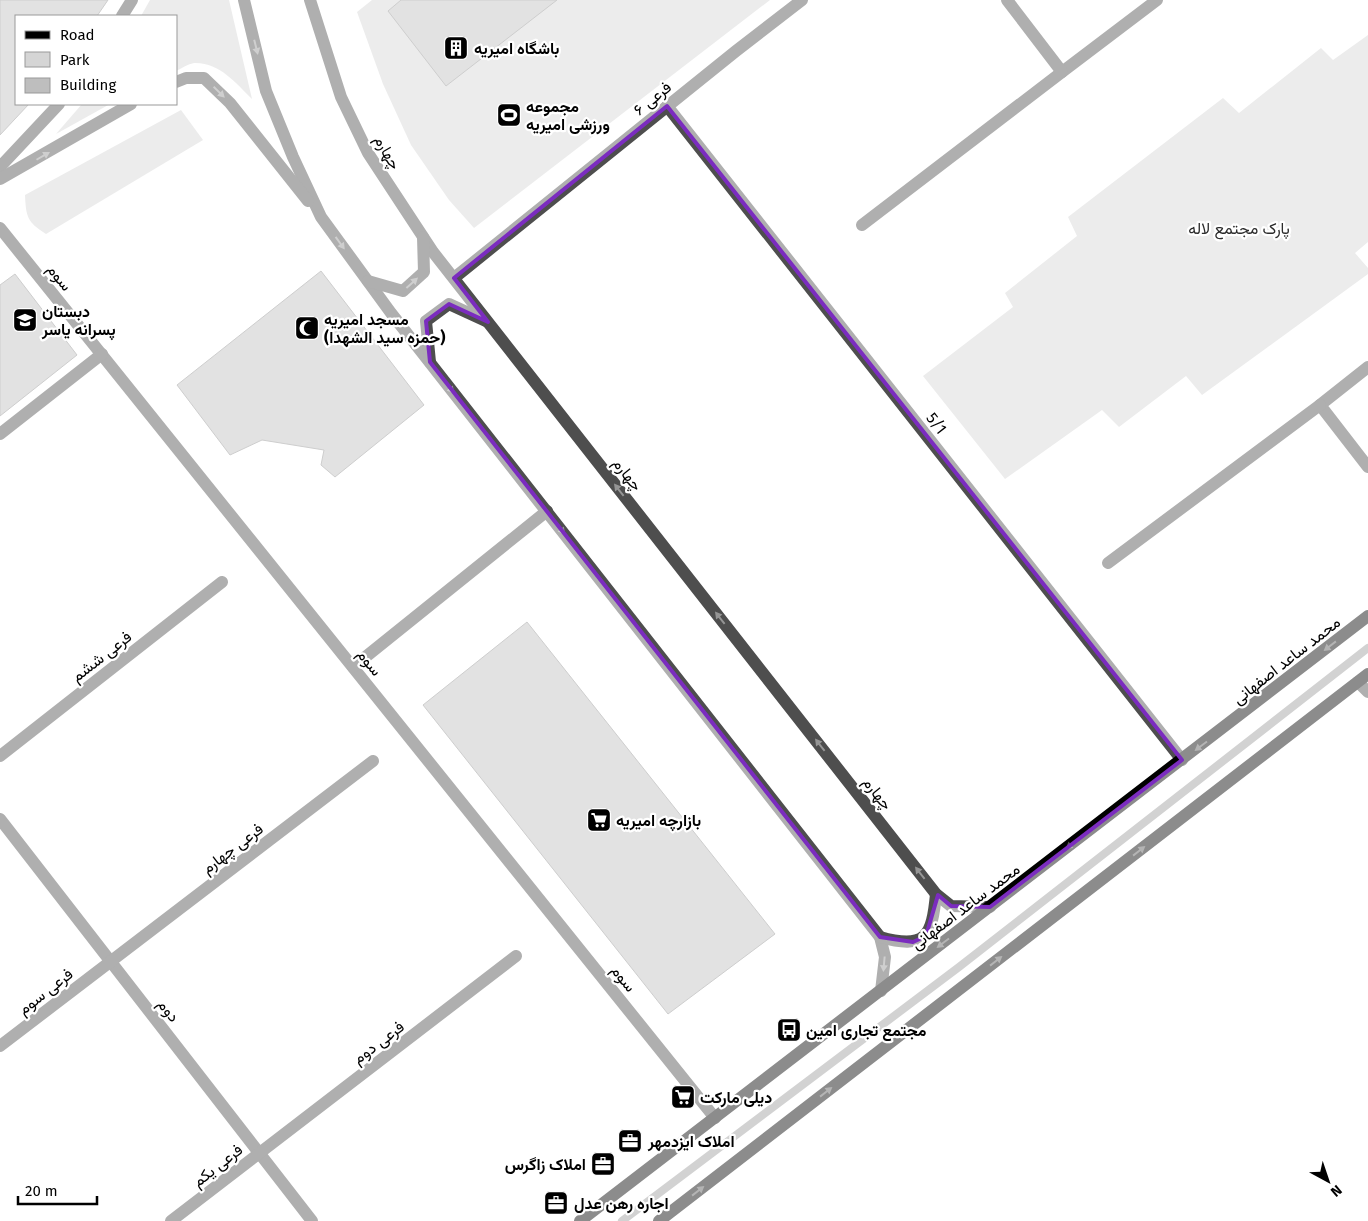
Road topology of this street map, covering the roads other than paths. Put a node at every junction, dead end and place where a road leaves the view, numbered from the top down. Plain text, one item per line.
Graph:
1 (132, 0) edge
2 (244, 0) edge
3 (310, 0) edge
4 (802, 0) edge
5 (1007, 0) edge
6 (1157, 0) edge
7 (123, 15) edge
8 (1062, 72) junction
9 (178, 81) edge
10 (58, 105) edge
11 (129, 105) edge
12 (667, 106) junction
13 (0, 167) edge
14 (0, 180) edge
15 (321, 217) junction
16 (862, 225) dead end
17 (0, 228) edge
18 (423, 237) junction
19 (454, 278) junction
20 (368, 281) junction
21 (488, 322) junction
22 (102, 354) junction
23 (430, 362) junction
24 (1368, 367) edge
25 (1320, 405) junction
26 (0, 434) edge
27 (1368, 467) edge
28 (547, 512) junction
29 (1108, 564) dead end
30 (222, 582) dead end
31 (1368, 616) edge
32 (353, 667) junction
33 (1363, 678) edge
34 (1368, 692) edge
35 (0, 756) edge
36 (373, 760) dead end
37 (1182, 760) junction
38 (0, 819) edge
39 (936, 894) junction
40 (990, 907) junction
41 (880, 937) junction
42 (516, 956) dead end
43 (110, 961) junction
44 (881, 991) junction
45 (0, 1046) edge
46 (716, 1118) junction
47 (259, 1153) junction
48 (171, 1221) edge
49 (312, 1221) edge
50 (580, 1221) edge
51 (659, 1221) edge

1 - 7 street
2 -> 15 street
3 - 18 street, چهارم
4 - 12 street, فرعی ۶
5 - 8 street
6 - 8 street
8 - 16 street
9 -> 15 street
10 - 13 street
14 -> 11 street
12 - 19 street, فرعی ۶
12 - 37 street, 5/1
15 -> 20 street
17 - 22 street, سوم
18 - 19 street, چهارم
20 -> 18 street
19 - 21 street, چهارم
20 - 23 street
21 - 23 street
39 -> 21 street, چهارم
22 - 26 street
22 - 32 street, سوم
23 -> 28 street
24 - 25 street
25 - 27 street
25 - 29 street
28 - 32 street
28 -> 41 street
30 - 35 street, فرعی ششم
31 -> 37 main road, محمد ساعد اصفهانی
32 - 46 street, سوم
33 - 34 street
51 -> 33 main road
36 - 43 street, فرعی چهارم
37 -> 40 main road, محمد ساعد اصفهانی
38 - 43 street, دوم
39 - 40 street, چهارم
39 - 41 street
40 -> 44 main road, محمد ساعد اصفهانی
41 -> 44 street
42 - 47 street, فرعی دوم
43 - 45 street, فرعی سوم
43 - 47 street, دوم
44 - 46 main road, محمد ساعد اصفهانی
46 - 50 main road, محمد ساعد اصفهانی
47 - 48 street, فرعی یکم
47 - 49 street, دوم

